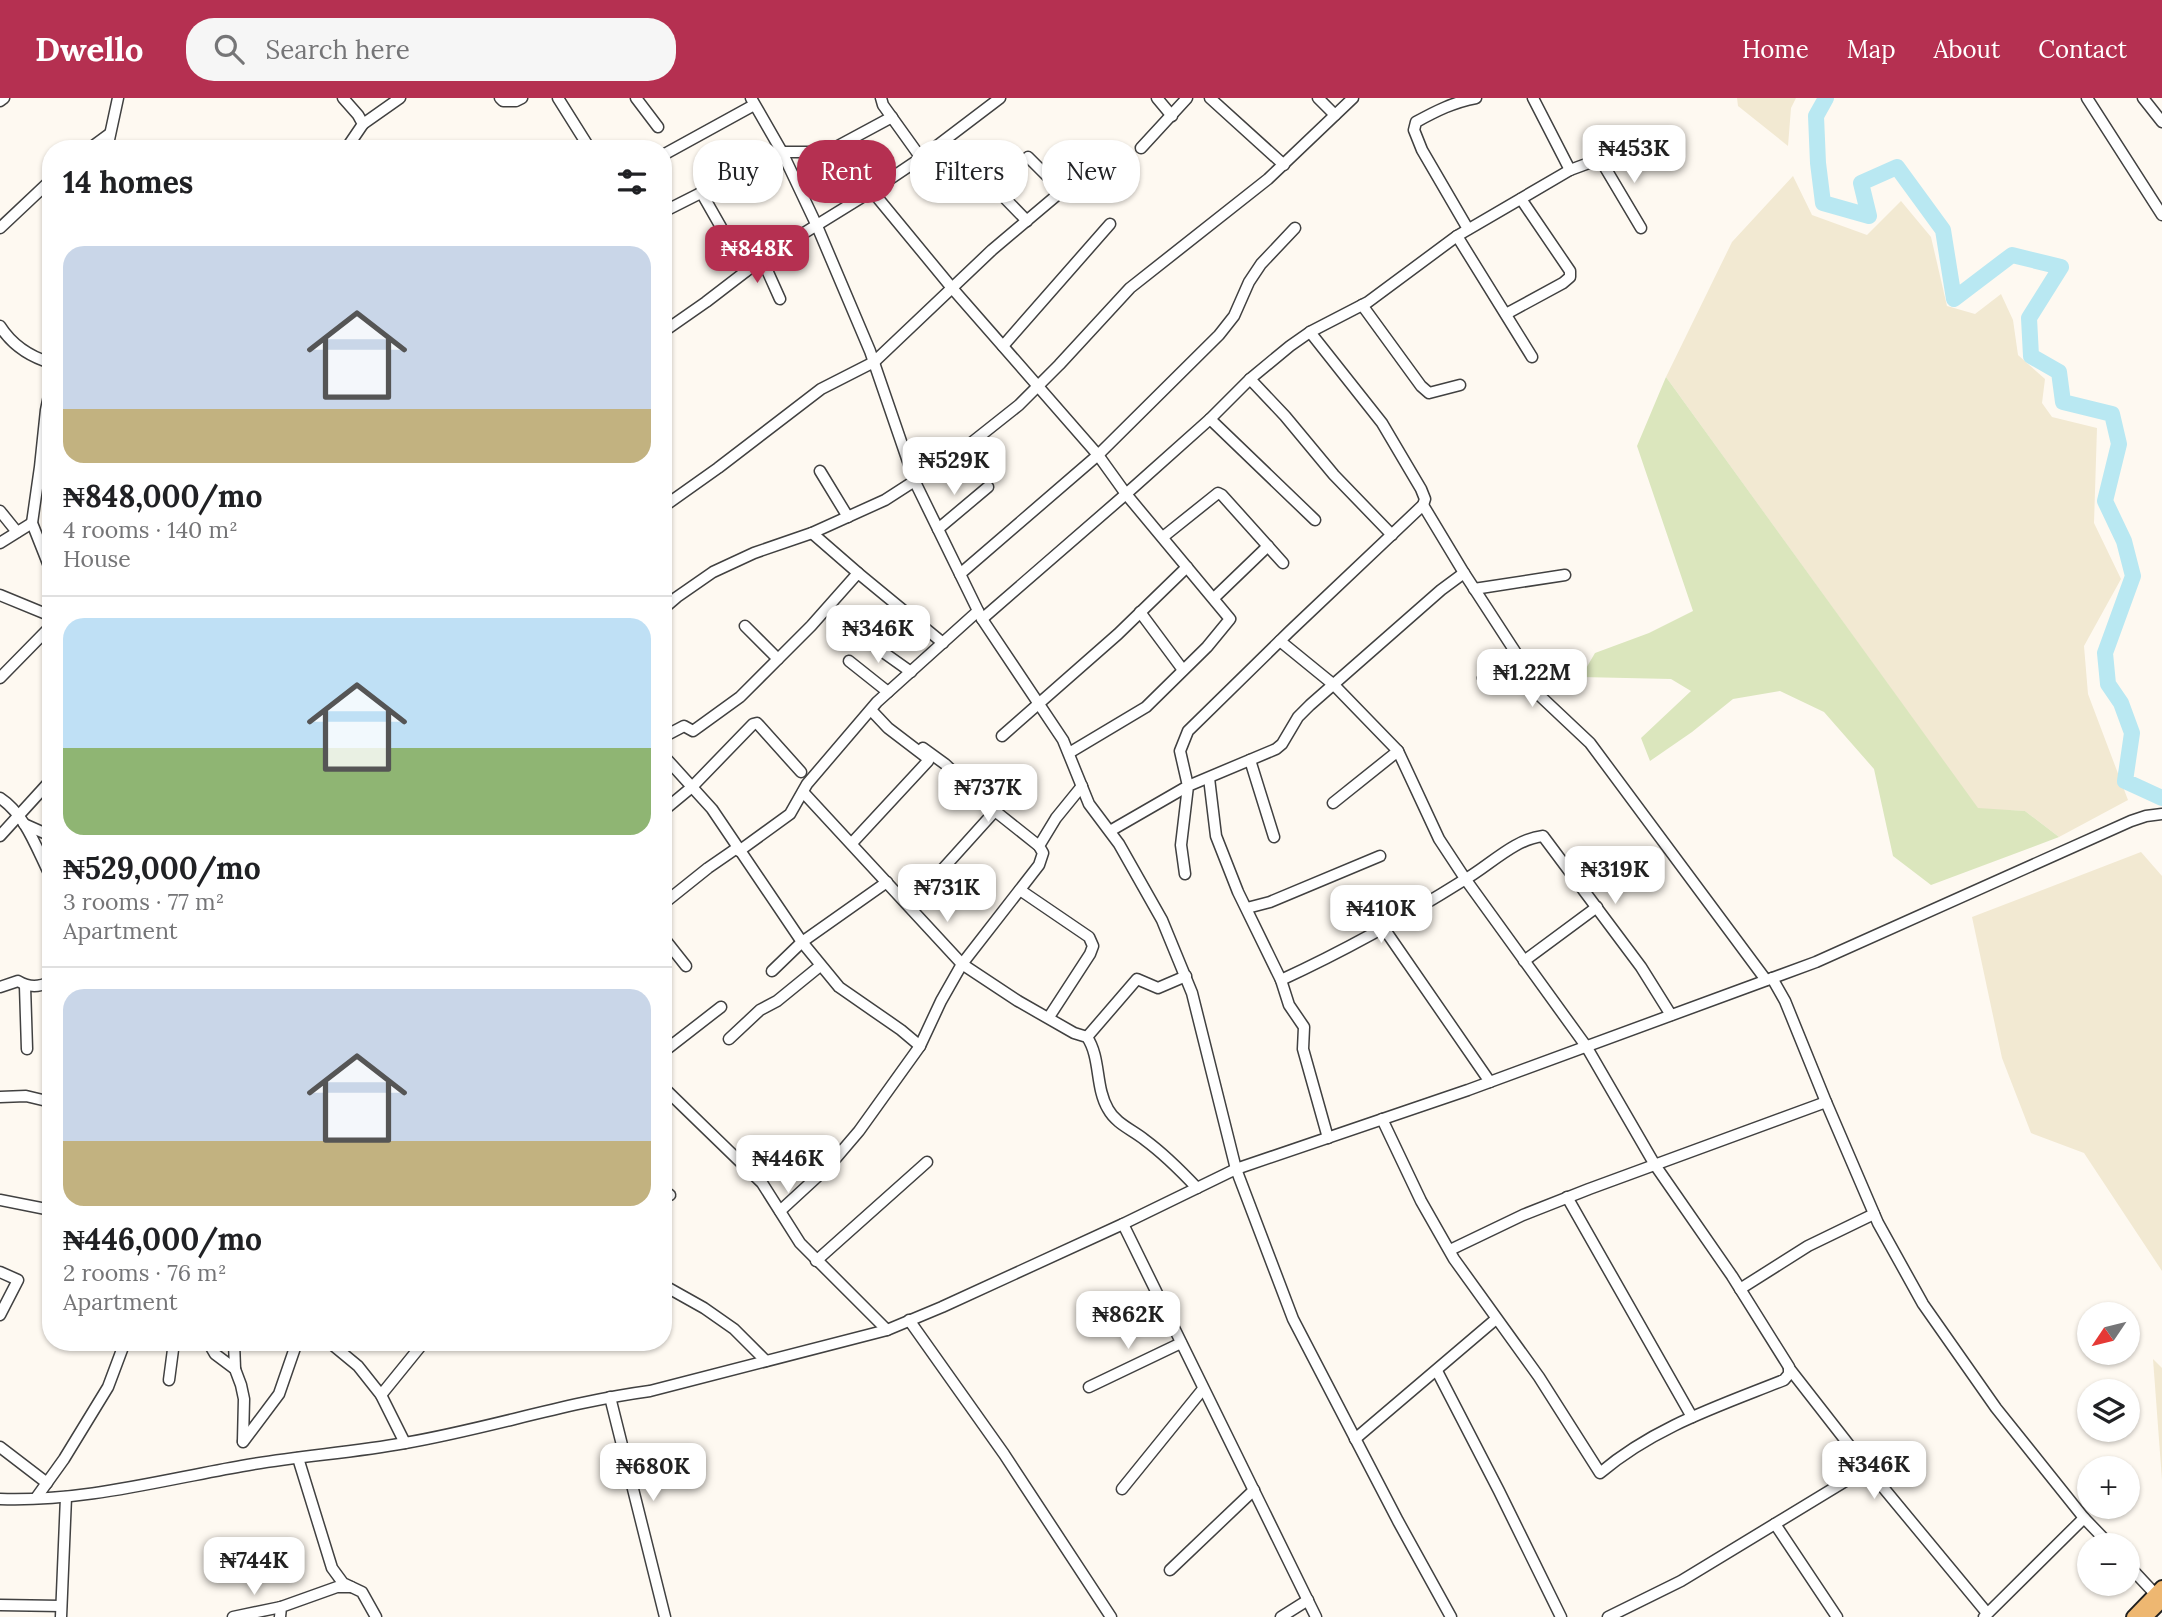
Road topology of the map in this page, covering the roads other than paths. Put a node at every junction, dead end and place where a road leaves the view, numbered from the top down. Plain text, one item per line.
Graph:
1 (118, 98) edge
2 (343, 98) edge
3 (400, 98) edge
4 (500, 98) edge
5 (522, 98) edge
6 (558, 98) edge
7 (636, 98) edge
8 (881, 98) edge
9 (1000, 98) edge
10 (1157, 98) edge
11 (1188, 98) edge
12 (1210, 98) edge
13 (1318, 98) edge
14 (1353, 98) edge
15 (1476, 98) edge
16 (1533, 98) edge
17 (2087, 98) edge
18 (2143, 98) edge
19 (753, 102) edge
20 (1335, 115) junction
21 (1172, 116) junction
22 (892, 117) junction
23 (2162, 122) edge
24 (363, 124) junction
25 (659, 127) dead end
26 (108, 135) junction
27 (101, 140) edge
28 (108, 140) edge
29 (352, 140) edge
30 (584, 140) edge
31 (776, 140) edge
32 (945, 140) edge
33 (910, 142) edge
34 (1643, 143) dead end
35 (1141, 148) dead end
36 (672, 150) edge
37 (783, 152) edge
38 (783, 154) edge
39 (1028, 157) dead end
40 (1600, 159) junction
41 (1284, 165) junction
42 (1570, 170) junction
43 (1042, 171) edge
44 (42, 188) edge
45 (693, 196) edge
46 (1521, 199) junction
47 (707, 203) edge
48 (853, 203) edge
49 (882, 203) edge
50 (1010, 203) edge
51 (1047, 203) edge
52 (672, 207) edge
53 (2162, 215) edge
54 (1027, 221) junction
55 (1110, 224) dead end
56 (817, 226) junction
57 (0, 228) edge
58 (1295, 228) dead end
59 (1641, 228) dead end
60 (1468, 229) junction
61 (1457, 236) junction
62 (762, 259) junction
63 (746, 271) junction
64 (952, 288) junction
65 (780, 299) dead end
66 (1363, 305) junction
67 (1506, 314) junction
68 (672, 325) edge
69 (0, 326) edge
70 (1310, 332) junction
71 (1003, 346) junction
72 (1532, 357) dead end
73 (42, 360) edge
74 (874, 362) junction
75 (1250, 379) junction
76 (1460, 385) dead end
77 (1038, 386) junction
78 (1210, 419) junction
79 (42, 453) edge
80 (1098, 455) junction
81 (820, 471) dead end
82 (915, 482) junction
83 (988, 487) dead end
84 (1126, 495) junction
85 (672, 501) edge
86 (1423, 505) junction
87 (0, 511) edge
88 (848, 517) junction
89 (1315, 520) dead end
90 (32, 523) junction
91 (938, 529) junction
92 (17, 532) junction
93 (812, 533) junction
94 (1392, 535) junction
95 (1163, 537) junction
96 (0, 543) edge
97 (1268, 546) junction
98 (42, 548) edge
99 (1283, 563) dead end
100 (1187, 567) junction
101 (858, 573) junction
102 (1464, 573) junction
103 (960, 574) junction
104 (1565, 575) dead end
105 (1474, 589) junction
106 (0, 595) edge
107 (1214, 598) junction
108 (672, 601) edge
109 (42, 612) edge
110 (1140, 612) junction
111 (980, 615) junction
112 (745, 626) dead end
113 (42, 635) edge
114 (866, 640) dead end
115 (1280, 641) junction
116 (943, 643) junction
117 (1518, 656) junction
118 (778, 659) junction
119 (849, 662) dead end
120 (1183, 670) junction
121 (911, 672) junction
122 (0, 678) edge
123 (1483, 678) dead end
124 (1334, 685) junction
125 (888, 692) junction
126 (1039, 703) junction
127 (871, 710) junction
128 (672, 732) edge
129 (1002, 736) dead end
130 (923, 748) dead end
131 (1398, 751) junction
132 (1069, 753) junction
133 (1250, 760) junction
134 (672, 765) edge
135 (801, 772) dead end
136 (1209, 778) junction
137 (1082, 786) junction
138 (1188, 786) junction
139 (692, 787) junction
140 (42, 792) edge
141 (803, 792) junction
142 (0, 798) edge
143 (1334, 803) dead end
144 (672, 804) edge
145 (995, 811) junction
146 (2162, 814) edge
147 (21, 820) junction
148 (42, 831) edge
149 (1110, 831) junction
150 (0, 836) edge
151 (1274, 836) dead end
152 (852, 844) junction
153 (1039, 846) junction
154 (738, 850) junction
155 (1380, 856) dead end
156 (42, 858) edge
157 (1185, 874) dead end
158 (1466, 880) junction
159 (887, 882) junction
160 (1020, 890) junction
161 (672, 897) edge
162 (908, 905) junction
163 (1597, 907) junction
164 (1247, 908) junction
165 (1383, 927) junction
166 (802, 942) junction
167 (672, 949) edge
168 (1524, 961) junction
169 (962, 964) junction
170 (685, 966) dead end
171 (821, 966) junction
172 (772, 971) dead end
173 (1186, 976) junction
174 (1769, 979) junction
175 (1281, 980) junction
176 (42, 985) edge
177 (25, 986) junction
178 (0, 987) edge
179 (721, 1007) dead end
180 (1671, 1015) junction
181 (1049, 1017) junction
182 (1087, 1037) junction
183 (729, 1039) dead end
184 (672, 1045) edge
185 (920, 1046) junction
186 (1586, 1046) junction
187 (27, 1049) dead end
188 (1490, 1082) junction
189 (672, 1096) edge
190 (0, 1097) edge
191 (42, 1100) edge
192 (1826, 1102) junction
193 (1382, 1119) junction
194 (1328, 1138) junction
195 (927, 1162) dead end
196 (1655, 1165) junction
197 (1236, 1169) junction
198 (1197, 1188) junction
199 (1567, 1197) junction
200 (0, 1200) edge
201 (42, 1208) edge
202 (780, 1212) junction
203 (1874, 1213) junction
204 (1123, 1224) junction
205 (1450, 1250) junction
206 (816, 1261) junction
207 (0, 1272) edge
208 (1740, 1289) junction
209 (672, 1290) edge
210 (0, 1315) edge
211 (1496, 1319) junction
212 (909, 1320) junction
213 (887, 1330) junction
214 (1181, 1343) junction
215 (122, 1351) edge
216 (173, 1351) edge
217 (213, 1351) edge
218 (234, 1351) edge
219 (294, 1351) edge
220 (340, 1351) edge
221 (417, 1351) edge
222 (766, 1361) junction
223 (1789, 1367) junction
224 (235, 1370) junction
225 (1437, 1371) junction
226 (169, 1380) dead end
227 (1089, 1387) dead end
228 (1203, 1389) junction
229 (381, 1395) junction
230 (610, 1397) junction
231 (1692, 1417) junction
232 (1355, 1439) junction
233 (405, 1443) junction
234 (0, 1447) edge
235 (298, 1458) junction
236 (1867, 1468) junction
237 (47, 1483) junction
238 (1122, 1489) dead end
239 (1254, 1490) junction
240 (66, 1497) junction
241 (36, 1498) junction
242 (0, 1499) edge
243 (2077, 1509) edge
244 (2083, 1519) edge
245 (2085, 1519) edge
246 (1775, 1524) junction
247 (2098, 1533) edge
248 (1170, 1570) dead end
249 (2140, 1577) edge
250 (351, 1587) junction
251 (2160, 1596) edge
252 (1308, 1600) junction
253 (0, 1605) edge
254 (61, 1611) edge
255 (281, 1612) edge
256 (1832, 1615) edge
257 (1985, 1615) edge
258 (233, 1617) edge
259 (376, 1617) edge
260 (666, 1617) edge
261 (1111, 1617) edge
262 (1281, 1617) edge
263 (1316, 1617) edge
264 (1451, 1617) edge
265 (1561, 1617) edge
266 (1608, 1617) edge
267 (2133, 1617) edge
268 (2146, 1617) edge

1 - 26 street
2 - 24 street
3 - 24 street
4 - 5 street
6 - 30 street
7 - 25 street
8 - 22 street
9 - 32 street
10 - 21 street
11 - 21 street
12 - 41 street
13 - 20 street
14 - 20 street
15 - 60 street
16 - 42 street
17 - 53 street
18 - 23 street
19 - 31 street
19 - 36 street
20 - 41 street
21 - 35 street
22 - 33 street
22 - 37 street
24 - 29 street
26 - 27 street
26 - 28 street
34 - 40 street
38 - 56 street
39 - 43 street
40 - 42 street
40 - 59 street
41 - 77 street
42 - 46 street
44 - 57 street
45 - 52 street
46 - 60 street
46 - 67 street
47 - 63 street
48 - 56 street
49 - 64 street
50 - 54 street
51 - 54 street
54 - 64 street
55 - 71 street
56 - 62 street
56 - 74 street
58 - 80 street
60 - 61 street
61 - 66 street
61 - 67 street
62 - 63 street
62 - 65 street
63 - 68 street
64 - 71 street
64 - 74 street
66 - 70 street
66 - 76 street
67 - 72 street
69 - 73 street
70 - 75 street
70 - 86 street
71 - 77 street
74 - 82 street
74 - 85 street
75 - 78 street
75 - 94 street
77 - 80 street
77 - 82 street
78 - 84 street
78 - 89 street
79 - 90 street
80 - 84 street
80 - 103 street
81 - 88 street
82 - 88 street
82 - 91 street
83 - 91 street
84 - 95 street
84 - 111 street
86 - 94 street
86 - 102 street
87 - 92 street
88 - 93 street
90 - 92 street
90 - 98 street
91 - 103 street
92 - 96 street
93 - 101 street
93 - 108 street
94 - 115 street
95 - 97 street
95 - 100 street
97 - 99 street
97 - 107 street
100 - 107 street
100 - 110 street
101 - 116 street
101 - 118 street
102 - 105 street
102 - 124 street
103 - 111 street
104 - 105 street
105 - 117 street
106 - 109 street
107 - 120 street
110 - 120 street
110 - 126 street
111 - 116 street
111 - 126 street
112 - 118 street
113 - 122 street
114 - 121 street
115 - 124 street
115 - 138 street
116 - 121 street
117 - 123 street
117 - 174 street
118 - 128 street
119 - 125 street
120 - 132 street
121 - 125 street
124 - 131 street
124 - 133 street
125 - 127 street
126 - 129 street
126 - 132 street
127 - 141 street
127 - 152 street
130 - 145 street
131 - 143 street
131 - 158 street
132 - 137 street
133 - 136 street
133 - 151 street
134 - 139 street
135 - 139 street
136 - 138 street
136 - 164 street
137 - 149 street
137 - 153 street
138 - 149 street
138 - 157 street
139 - 144 street
139 - 154 street
140 - 147 street
141 - 152 street
141 - 154 street
142 - 147 street
145 - 153 street
145 - 162 street
146 - 174 street
147 - 148 street
147 - 150 street
147 - 156 street
149 - 173 street
152 - 159 street
153 - 160 street
154 - 161 street
154 - 166 street
155 - 164 street
158 - 163 street
158 - 165 street
158 - 168 street
159 - 162 street
159 - 166 street
160 - 169 street
160 - 181 street
162 - 169 street
163 - 168 street
163 - 180 street
164 - 175 street
165 - 175 street
165 - 188 street
166 - 171 street
166 - 172 street
167 - 170 street
168 - 186 street
169 - 181 street
169 - 185 street
171 - 183 street
171 - 185 street
173 - 182 street
173 - 197 street
174 - 180 street
174 - 192 street
175 - 194 street
176 - 177 street
177 - 178 street
177 - 187 street
179 - 184 street
180 - 186 street
181 - 182 street
182 - 198 street
185 - 202 street
186 - 188 street
186 - 196 street
188 - 193 street
189 - 202 street
190 - 191 street
192 - 196 street
192 - 203 street
193 - 194 street
193 - 205 street
194 - 197 street
195 - 206 street
196 - 199 street
196 - 208 street
197 - 198 street
197 - 232 street
198 - 204 street
199 - 205 street
199 - 231 street
200 - 201 street
202 - 206 street
203 - 208 street
203 - 243 street
204 - 212 street
204 - 214 street
205 - 211 street
206 - 213 street
207 - 210 street
208 - 223 street
209 - 222 street
211 - 225 street
211 - 231 street
212 - 213 street
212 - 261 street
213 - 222 street
214 - 227 street
214 - 228 street
215 - 237 street
216 - 226 street
217 - 224 street
218 - 224 street
219 - 224 street
220 - 229 street
221 - 229 street
222 - 230 street
223 - 231 street
223 - 236 street
225 - 232 street
225 - 265 street
228 - 238 street
228 - 239 street
229 - 233 street
230 - 233 street
230 - 260 street
232 - 264 street
233 - 235 street
234 - 237 street
235 - 240 street
235 - 250 street
236 - 246 street
236 - 257 street
237 - 241 street
239 - 248 street
239 - 252 street
240 - 241 street
240 - 254 street
241 - 242 street
244 - 257 street
245 - 247 street
246 - 256 street
246 - 266 street
249 - 251 street
250 - 255 street
250 - 259 street
251 - 267 main road
251 - 268 main road
252 - 262 street
252 - 263 street
253 - 254 street
255 - 258 street

